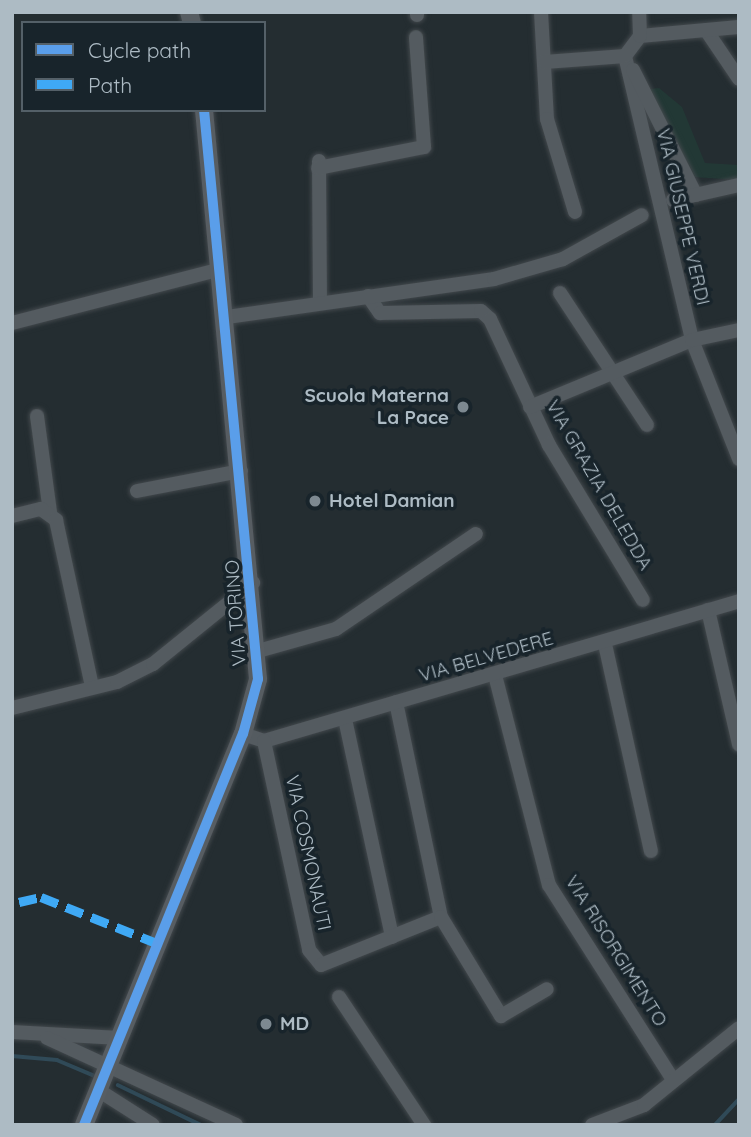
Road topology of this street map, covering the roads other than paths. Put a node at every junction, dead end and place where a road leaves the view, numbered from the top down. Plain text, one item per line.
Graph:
1 (541, 12) edge
2 (639, 12) edge
3 (739, 27) edge
4 (706, 30) junction
5 (640, 36) junction
6 (416, 37) dead end
7 (625, 56) junction
8 (545, 62) junction
9 (739, 79) edge
10 (204, 112) edge
11 (739, 185) edge
12 (696, 195) junction
13 (673, 200) dead end
14 (575, 212) dead end
15 (642, 215) dead end
16 (221, 269) junction
17 (560, 293) dead end
18 (368, 296) junction
19 (320, 303) junction
20 (227, 317) junction
21 (12, 323) edge
22 (739, 330) edge
23 (692, 341) junction
24 (610, 372) junction
25 (530, 407) junction
26 (37, 416) dead end
27 (647, 425) dead end
28 (739, 459) edge
29 (241, 471) junction
30 (137, 491) dead end
31 (50, 512) junction
32 (12, 516) edge
33 (476, 534) dead end
34 (253, 583) junction
35 (643, 600) dead end
36 (739, 601) edge
37 (708, 610) junction
38 (605, 644) junction
39 (258, 651) junction
40 (495, 675) junction
41 (92, 687) junction
42 (396, 702) junction
43 (12, 708) edge
44 (345, 719) junction
45 (243, 734) junction
46 (264, 741) junction
47 (739, 744) edge
48 (651, 851) dead end
49 (441, 917) junction
50 (392, 937) junction
51 (547, 989) dead end
52 (339, 997) dead end
53 (739, 1028) edge
54 (12, 1032) edge
55 (47, 1038) junction
56 (120, 1038) junction
57 (108, 1066) junction
58 (674, 1081) junction
59 (98, 1090) junction
60 (84, 1125) edge
61 (153, 1125) edge
62 (236, 1125) edge
63 (424, 1125) edge
64 (592, 1125) edge

1 - 8 street
2 - 5 street
3 - 4 street
4 - 5 street
4 - 9 street
5 - 7 street
6 - 19 street
7 - 8 street
7 - 12 street
7 - 23 street, VIA GIUSEPPE VERDI
8 - 14 street
10 - 16 main road, VIA TORINO
11 - 12 street
12 - 13 street
15 - 18 street
16 - 20 main road, VIA TORINO
16 - 21 street
17 - 24 street
18 - 19 street
18 - 25 street, VIA GRAZIA DELEDDA
19 - 20 street
20 - 29 main road, VIA TORINO
22 - 23 street
23 - 24 street
23 - 28 street, VIA GIUSEPPE VERDI
24 - 25 street
24 - 27 street
25 - 35 street, VIA GRAZIA DELEDDA
26 - 31 street
29 - 30 street
29 - 34 main road, VIA TORINO
31 - 32 street
31 - 41 street
33 - 39 street
34 - 39 main road, VIA TORINO
34 - 41 street
36 - 37 street, VIA BELVEDERE
37 - 38 street, VIA BELVEDERE
37 - 47 street
38 - 40 street, VIA BELVEDERE
38 - 48 street
39 - 45 main road, VIA TORINO
40 - 42 street, VIA BELVEDERE
40 - 58 street, VIA RISORGIMENTO
41 - 43 street
42 - 44 street, VIA BELVEDERE
42 - 49 street
44 - 46 street, VIA BELVEDERE
44 - 50 street
45 - 46 street
45 - 56 main road, VIA TORINO
46 - 50 street, VIA COSMONAUTI
49 - 50 street, VIA COSMONAUTI
49 - 51 street
52 - 63 street
53 - 58 street
54 - 55 street
55 - 56 street
55 - 57 street
56 - 57 main road, VIA TORINO
57 - 59 main road, VIA TORINO
57 - 62 street
58 - 64 street
59 - 60 main road, VIA TORINO
59 - 61 street

